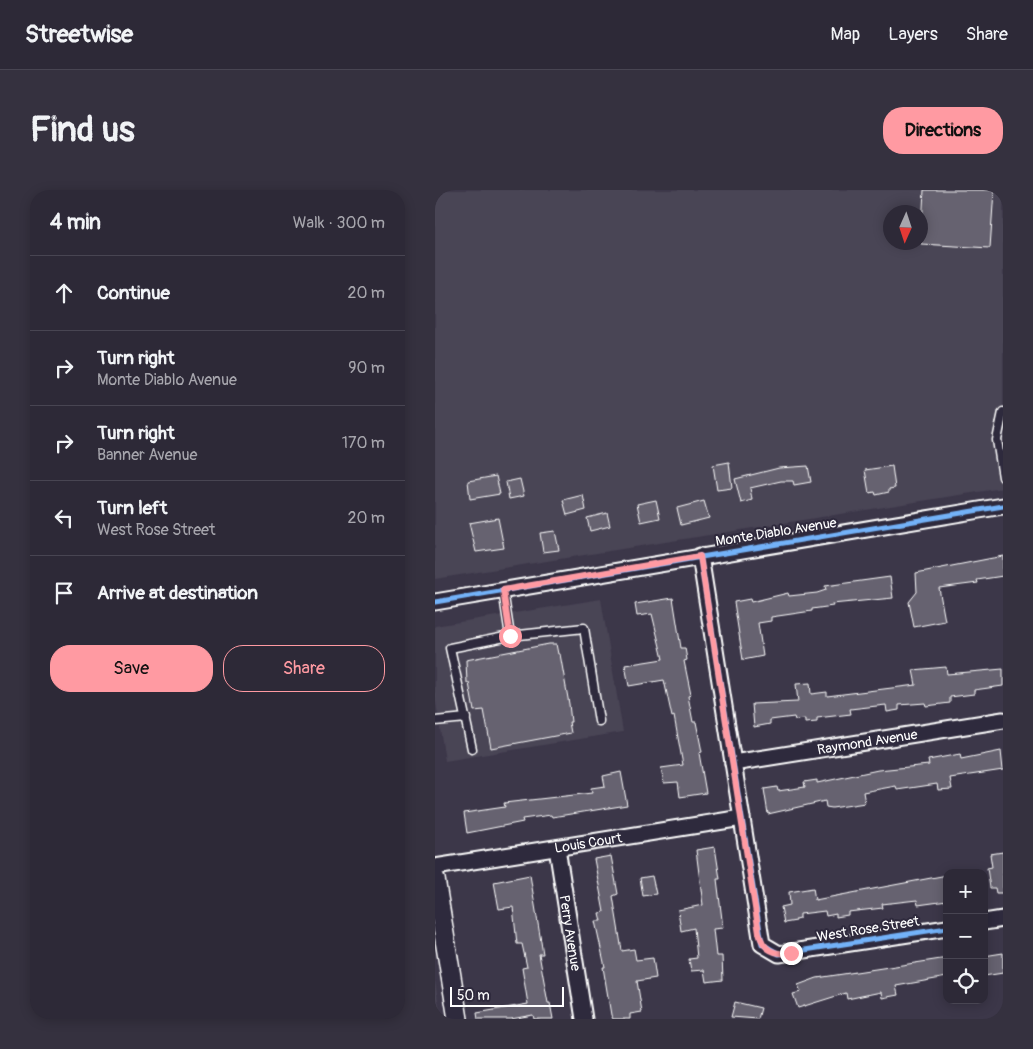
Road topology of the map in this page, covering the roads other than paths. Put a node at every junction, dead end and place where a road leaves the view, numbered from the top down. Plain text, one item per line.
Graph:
1 (1003, 412) edge
2 (1003, 477) edge
3 (1003, 506) edge
4 (700, 556) junction
5 (503, 590) junction
6 (435, 602) edge
7 (510, 636) junction
8 (466, 718) junction
9 (1003, 720) edge
10 (435, 721) edge
11 (599, 721) dead end
12 (472, 749) dead end
13 (733, 763) junction
14 (741, 818) junction
15 (557, 848) junction
16 (435, 867) edge
17 (435, 879) edge
18 (1003, 919) edge
19 (988, 921) edge
20 (943, 929) edge
21 (457, 1019) edge
22 (584, 1019) edge

1 - 2 lane
3 - 4 street, Monte Diablo Avenue
4 - 5 street, Monte Diablo Avenue
4 - 13 street
5 - 6 street, Monte Diablo Avenue
5 - 7 lane
7 - 8 lane
7 - 11 lane
8 - 10 lane
8 - 12 lane
9 - 13 street, Raymond Avenue
13 - 14 street
14 - 15 street, Louis Court
14 - 20 street, West Rose Street
15 - 16 street, Louis Court
15 - 22 street, Perry Avenue
17 - 21 street
18 - 19 street

